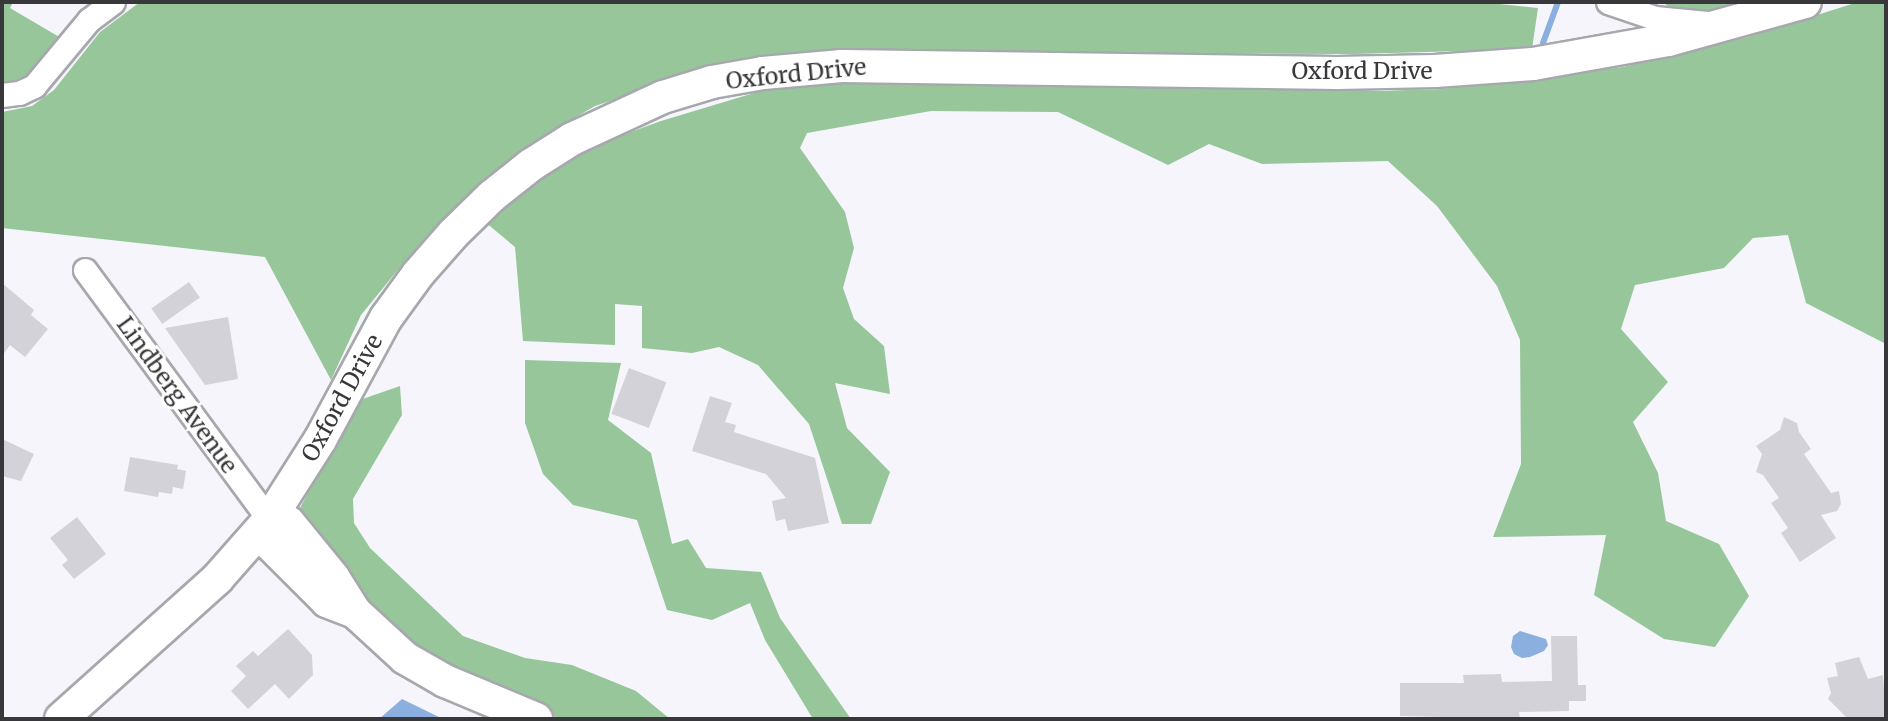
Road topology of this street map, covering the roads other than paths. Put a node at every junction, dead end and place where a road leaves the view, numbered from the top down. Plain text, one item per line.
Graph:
1 (113, 2) edge
2 (1608, 2) edge
3 (1805, 2) edge
4 (1741, 22) junction
5 (2, 95) edge
6 (85, 270) dead end
7 (269, 520) junction
8 (61, 719) edge
9 (536, 719) edge

1 - 5 street
2 - 4 street
3 - 4 main road, Oxford Drive
4 - 7 main road, Oxford Drive
6 - 7 street, Lindberg Avenue
7 - 8 main road, Oxford Drive
7 - 9 main road, Lindberg Avenue

